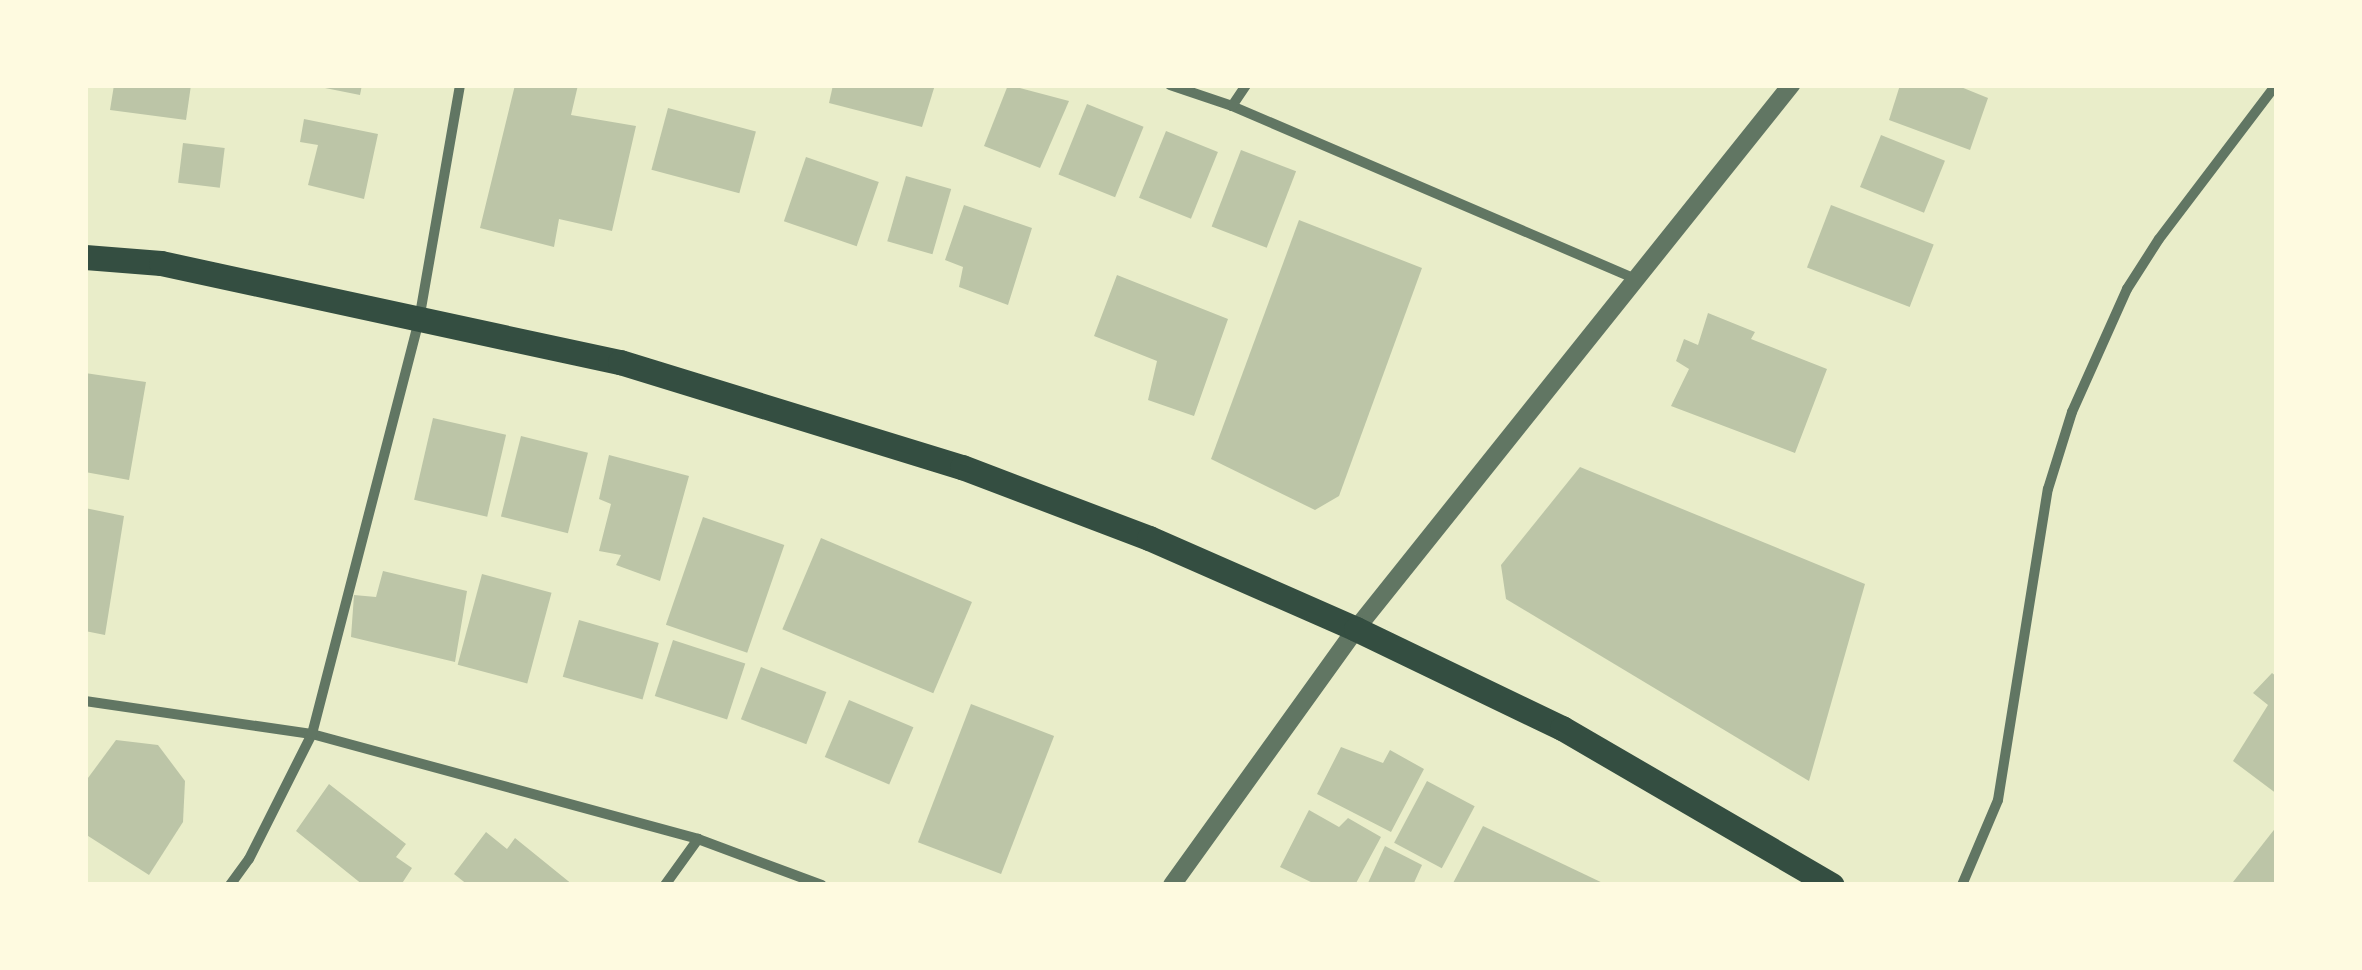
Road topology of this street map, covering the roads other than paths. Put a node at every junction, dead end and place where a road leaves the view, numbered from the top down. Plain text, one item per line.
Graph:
1 (460, 85) edge
2 (1170, 85) edge
3 (1246, 85) edge
4 (1791, 85) edge
5 (2276, 85) edge
6 (1232, 106) junction
7 (85, 257) edge
8 (1637, 280) junction
9 (419, 320) junction
10 (1356, 629) junction
11 (85, 701) edge
12 (312, 734) junction
13 (698, 839) junction
14 (230, 885) edge
15 (664, 885) edge
16 (822, 885) edge
17 (1172, 885) edge
18 (1832, 885) edge
19 (1962, 885) edge

1 - 9 street
2 - 6 street
3 - 6 street
4 - 8 street
5 - 19 street
6 - 8 street
7 - 9 main road
8 - 10 street
9 - 10 main road
9 - 12 street
10 - 17 street
10 - 18 main road
11 - 12 street
12 - 13 street
12 - 14 street
13 - 15 street
13 - 16 street

